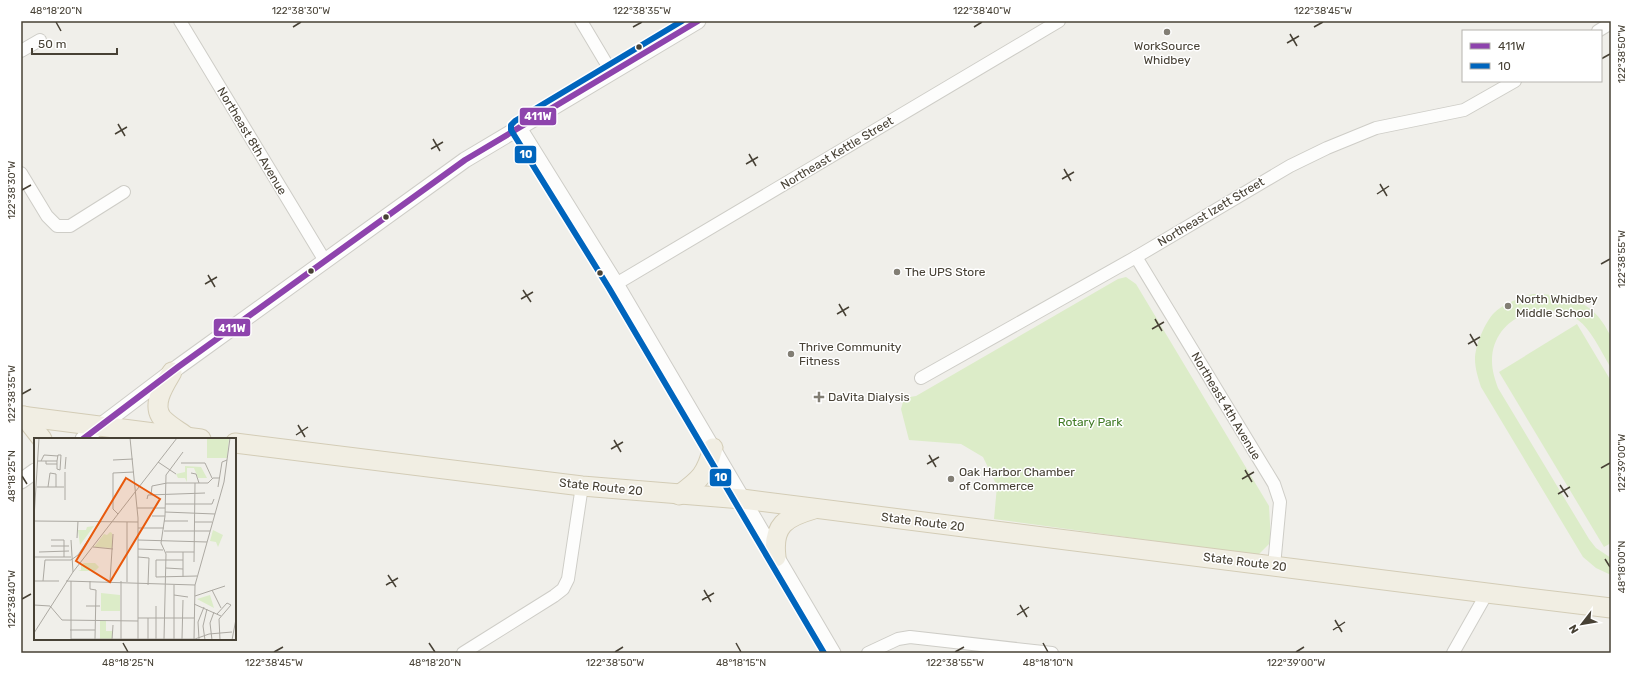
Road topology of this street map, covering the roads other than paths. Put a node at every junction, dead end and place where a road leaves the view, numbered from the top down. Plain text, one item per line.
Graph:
1 (180, 21) edge
2 (581, 21) edge
3 (698, 21) edge
4 (1058, 21) edge
5 (1611, 23) edge
6 (1600, 30) edge
7 (40, 40) dead end
8 (21, 51) edge
9 (612, 73) junction
10 (1513, 82) edge
11 (519, 128) junction
12 (21, 173) edge
13 (124, 192) dead end
14 (1136, 257) junction
15 (325, 261) junction
16 (616, 284) junction
17 (172, 372) junction
18 (921, 378) dead end
19 (22, 416) edge
20 (100, 426) junction
21 (41, 438) edge
22 (85, 438) edge
23 (194, 438) edge
24 (236, 443) edge
25 (713, 448) junction
26 (34, 472) edge
27 (21, 481) edge
28 (582, 486) junction
29 (679, 494) junction
30 (742, 499) junction
31 (818, 508) junction
32 (776, 557) junction
33 (1274, 566) junction
34 (1487, 593) junction
35 (1611, 608) edge
36 (463, 653) edge
37 (833, 653) edge
38 (868, 653) edge
39 (1052, 653) edge
40 (1453, 653) edge

1 - 15 street, Northeast 8th Avenue
2 - 9 street
3 - 9 street
4 - 16 street, Northeast Kettle Street
5 - 6 street
7 - 8 street
9 - 11 street
10 - 14 street, Northeast Izett Street
11 - 15 street
11 - 16 street
12 - 13 street
14 - 18 street, Northeast Izett Street
14 - 33 street, Northeast 4th Avenue
15 - 17 street
16 - 25 street
17 - 20 street
17 - 23 main road
19 - 20 main road
19 - 21 main road
20 - 22 street
20 - 23 main road
24 - 28 main road, State Route 20
25 - 29 main road
25 - 30 street
26 - 27 street
28 - 29 main road, State Route 20
28 - 36 street
29 - 30 main road, State Route 20
30 - 31 main road, State Route 20
30 - 32 street
31 - 32 main road
31 - 33 main road, State Route 20
32 - 37 street
33 - 34 main road, State Route 20
34 - 35 main road, State Route 20
34 - 40 street
38 - 39 street

